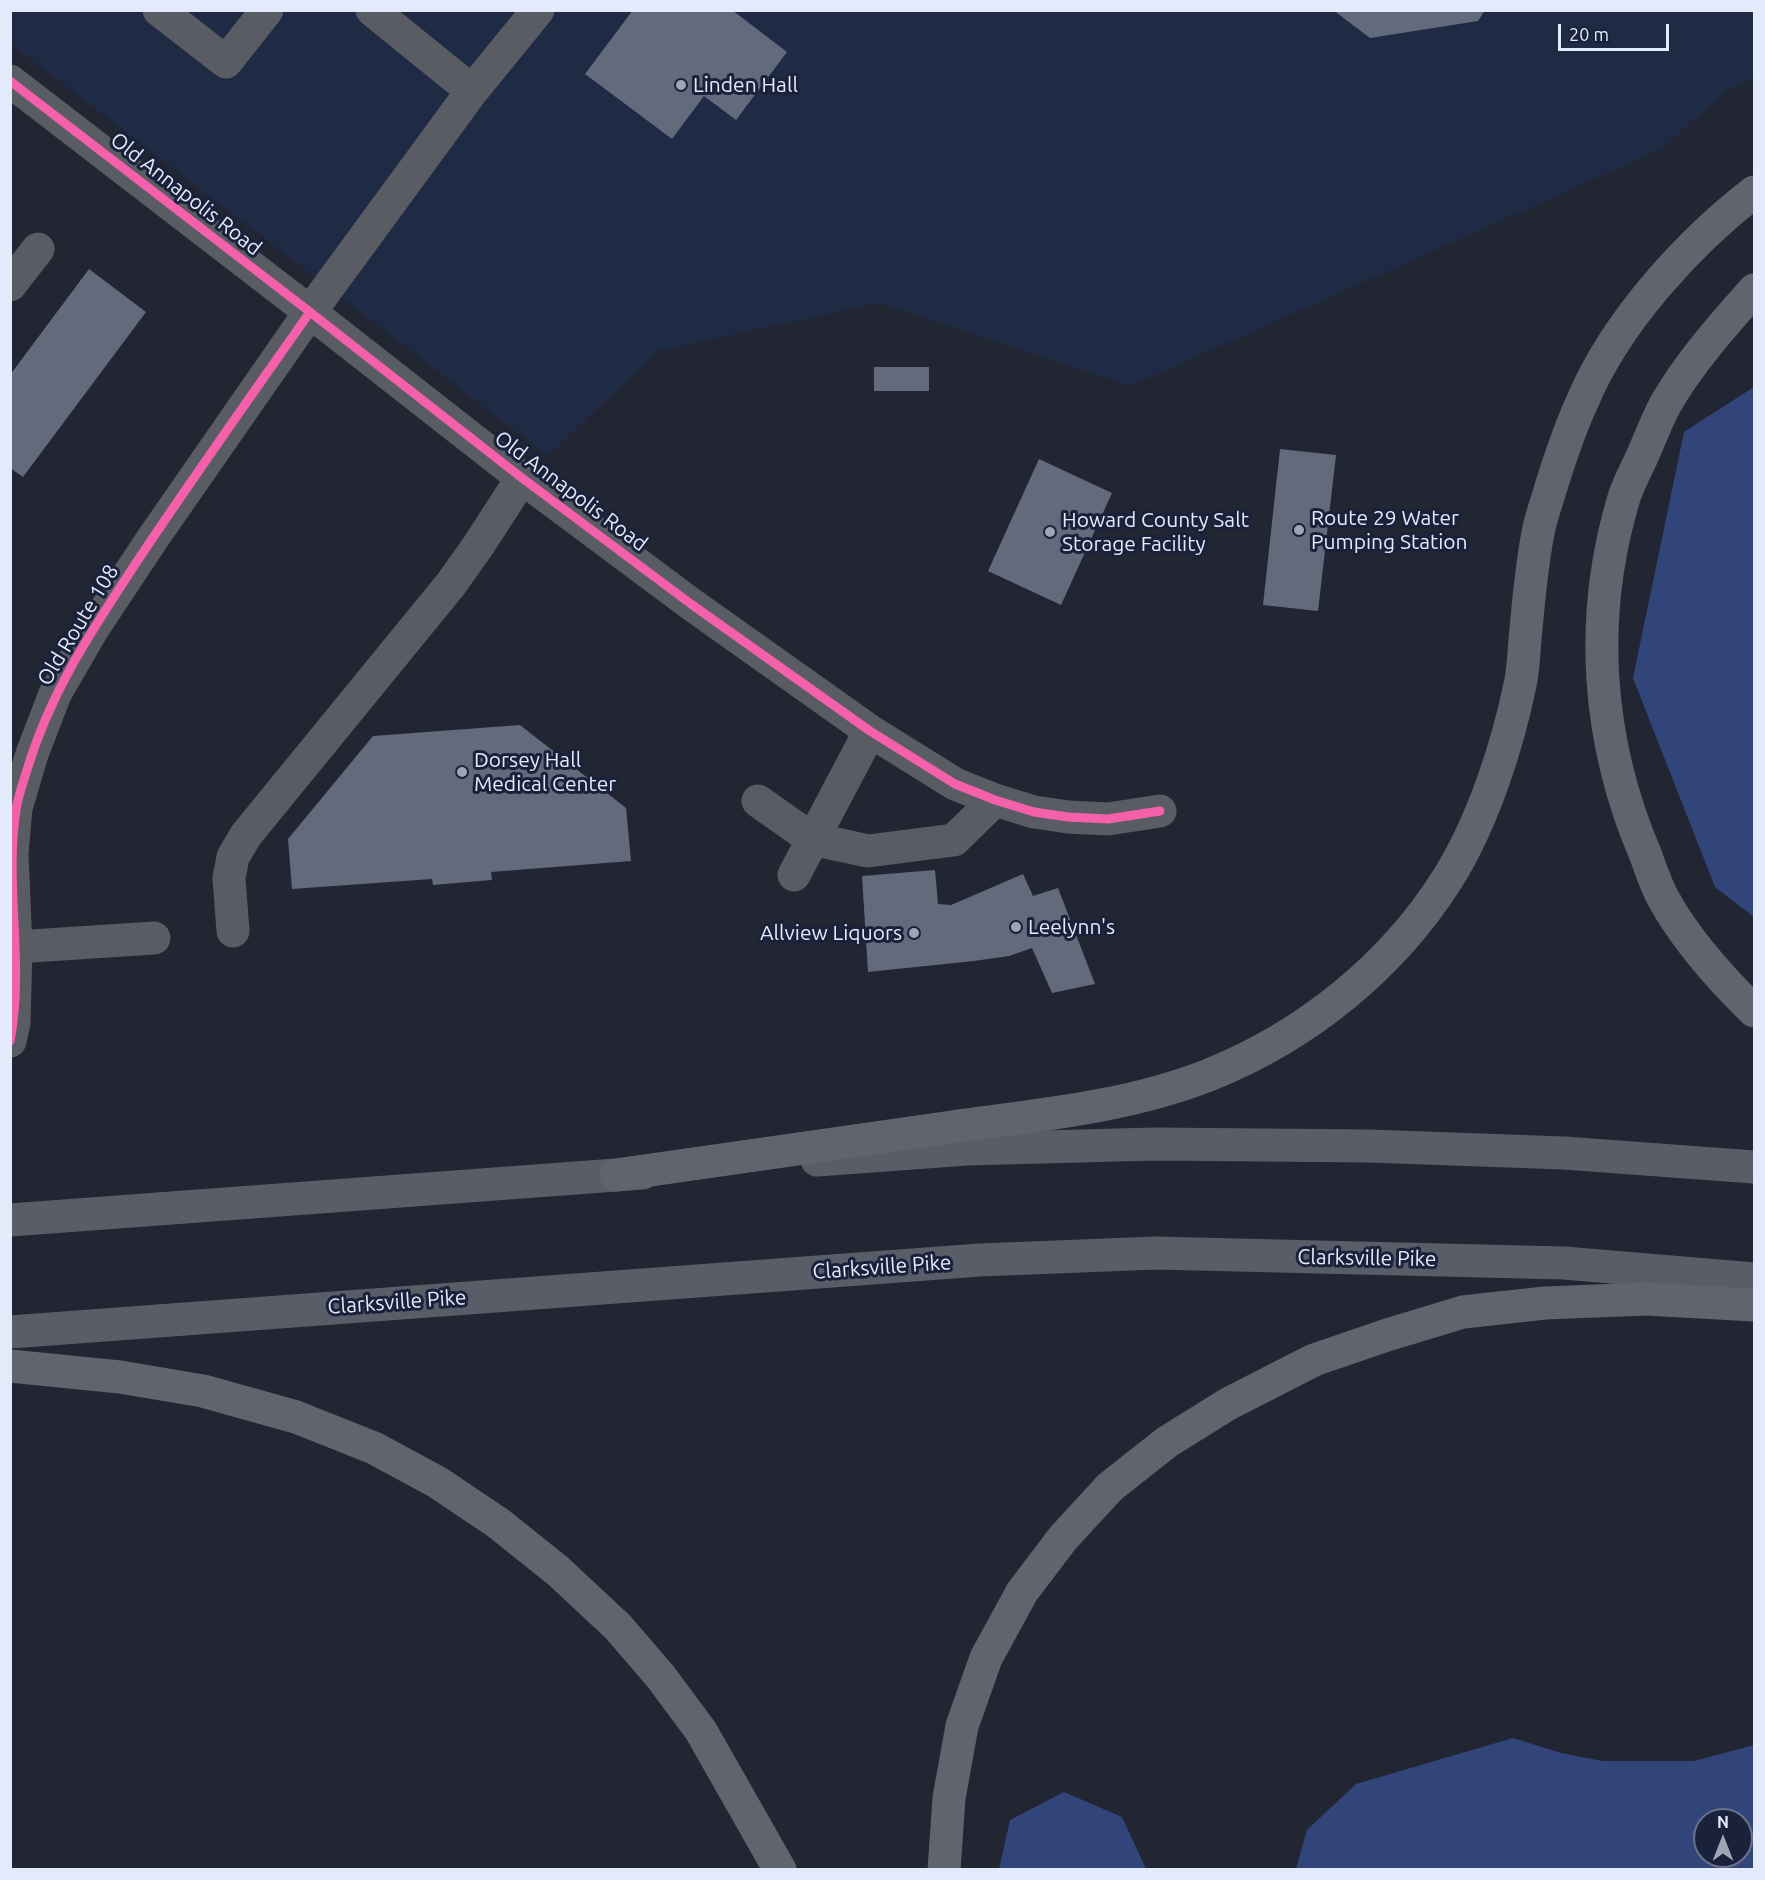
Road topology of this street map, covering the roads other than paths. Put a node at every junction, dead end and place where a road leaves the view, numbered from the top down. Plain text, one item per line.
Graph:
1 (159, 10) edge
2 (267, 10) edge
3 (372, 10) edge
4 (538, 10) edge
5 (10, 81) edge
6 (472, 91) junction
7 (1755, 192) edge
8 (38, 249) dead end
9 (10, 285) edge
10 (1755, 291) edge
11 (310, 312) junction
12 (522, 478) junction
13 (870, 731) junction
14 (995, 800) junction
15 (758, 801) dead end
16 (1160, 811) dead end
17 (813, 839) junction
18 (794, 875) dead end
19 (233, 931) dead end
20 (154, 938) dead end
21 (16, 947) junction
22 (1755, 1011) edge
23 (10, 1041) edge
24 (1755, 1167) edge
25 (616, 1175) junction
26 (10, 1220) edge
27 (1755, 1279) edge
28 (1755, 1305) edge
29 (10, 1332) edge
30 (10, 1366) edge
31 (780, 1869) edge
32 (944, 1869) edge

1 - 2 street
3 - 6 street
4 - 6 street, Old Route 108
5 - 11 street, Old Annapolis Road
6 - 11 street, Old Route 108
7 - 25 highway
8 - 9 street
10 - 22 highway
11 - 12 street, Old Annapolis Road
11 - 21 street, Old Route 108
12 - 13 street, Old Annapolis Road
12 - 19 street
13 - 14 street, Old Annapolis Road
13 - 17 street
14 - 16 street, Old Annapolis Road
14 - 17 street
15 - 17 street
17 - 18 street
20 - 21 street
21 - 23 street, Old Route 108
24 - 25 main road
25 - 26 main road
27 - 29 main road, Clarksville Pike
28 - 32 highway
30 - 31 highway

